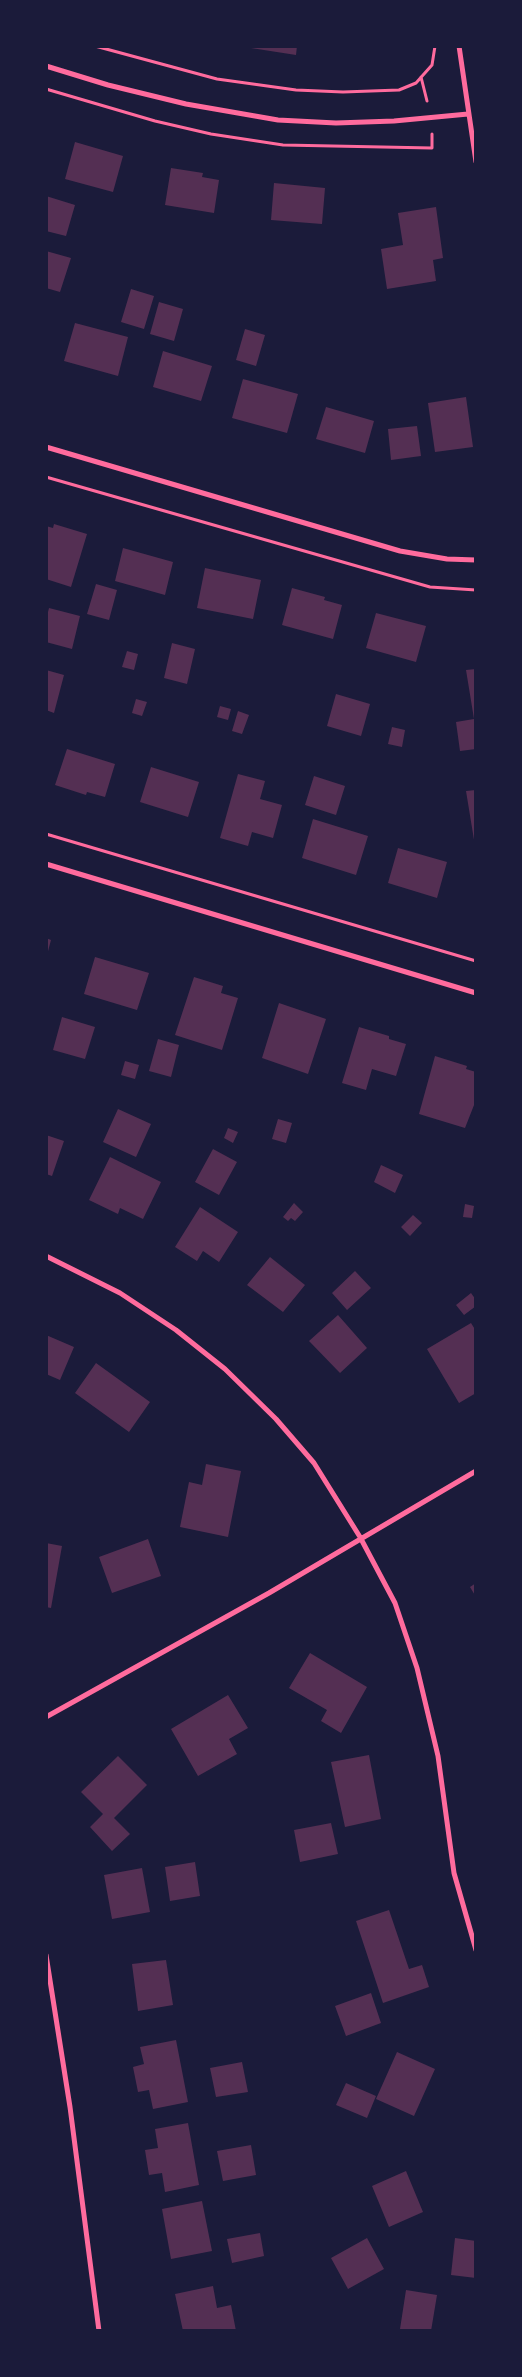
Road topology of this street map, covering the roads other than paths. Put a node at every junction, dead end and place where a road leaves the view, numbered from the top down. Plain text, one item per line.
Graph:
1 (460, 46) edge
2 (46, 66) edge
3 (468, 114) junction
4 (476, 162) edge
5 (46, 447) edge
6 (476, 560) edge
7 (46, 864) edge
8 (476, 993) edge
9 (46, 1256) edge
10 (476, 1471) edge
11 (360, 1537) junction
12 (46, 1717) edge
13 (476, 1950) edge
14 (46, 1955) edge
15 (99, 2331) edge

1 - 3 street
2 - 3 street
3 - 4 street
5 - 6 street
7 - 8 street
9 - 11 street
10 - 11 street
11 - 12 street
11 - 13 street
14 - 15 street

